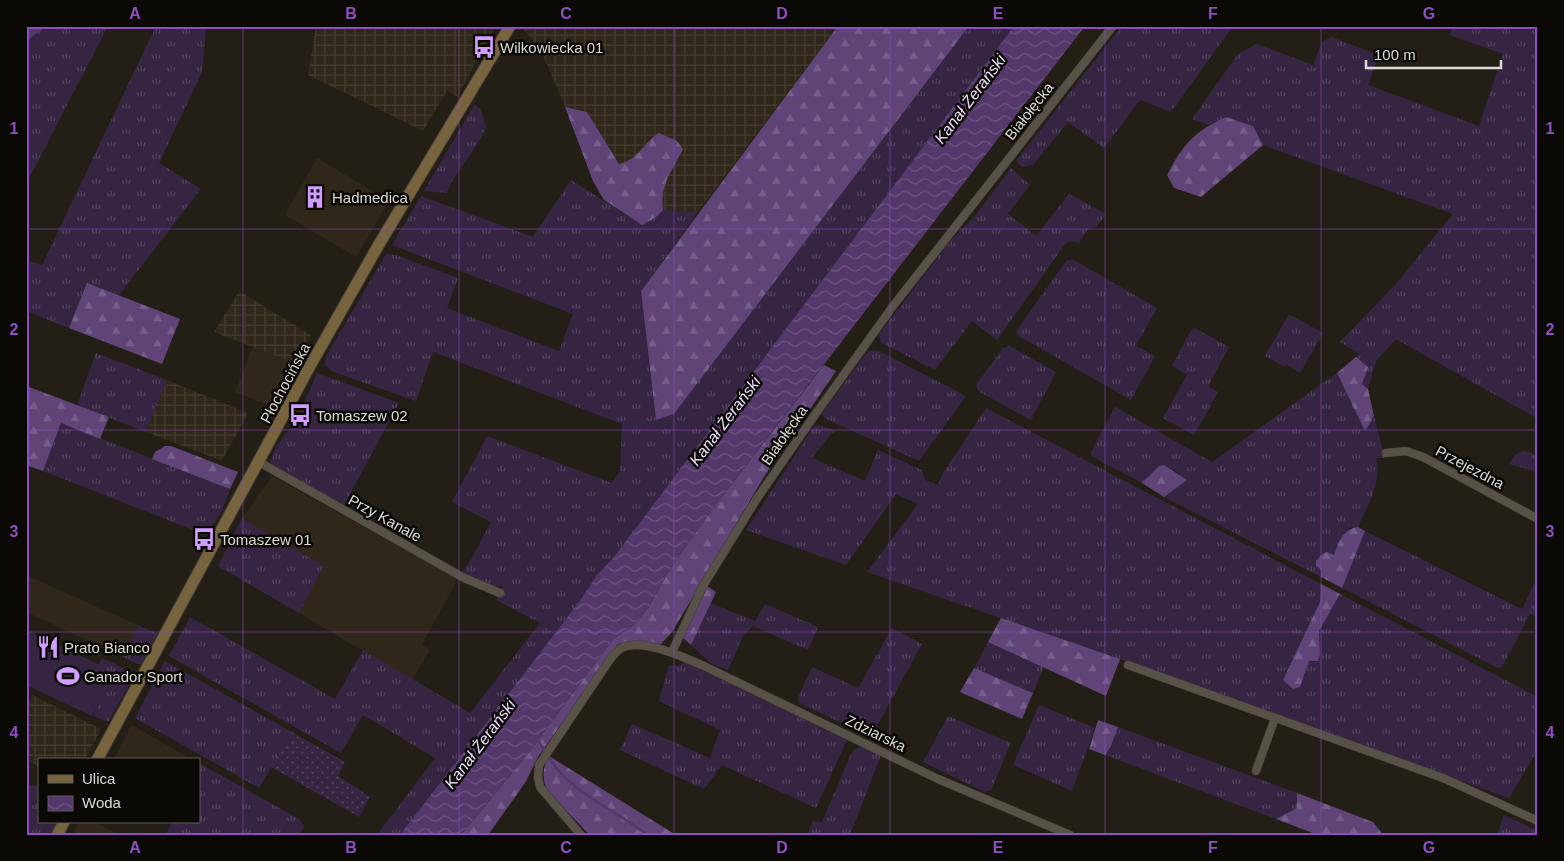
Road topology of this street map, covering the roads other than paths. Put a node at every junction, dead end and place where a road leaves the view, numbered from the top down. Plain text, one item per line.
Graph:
1 (510, 26) edge
2 (1113, 26) edge
3 (1386, 453) dead end
4 (259, 462) junction
5 (1538, 519) edge
6 (500, 593) dead end
7 (672, 652) junction
8 (1128, 664) dead end
9 (1275, 718) junction
10 (98, 758) edge
11 (1256, 771) dead end
12 (1538, 821) edge
13 (582, 835) edge
14 (1070, 835) edge

1 - 4 main road, Płochocińska
2 - 7 street, Białołęcka
3 - 5 street, Przejezdna
4 - 6 street, Przy Kanale
4 - 10 main road, Płochocińska
7 - 13 street
7 - 14 street, Zdziarska
8 - 9 street
9 - 11 street
9 - 12 street

